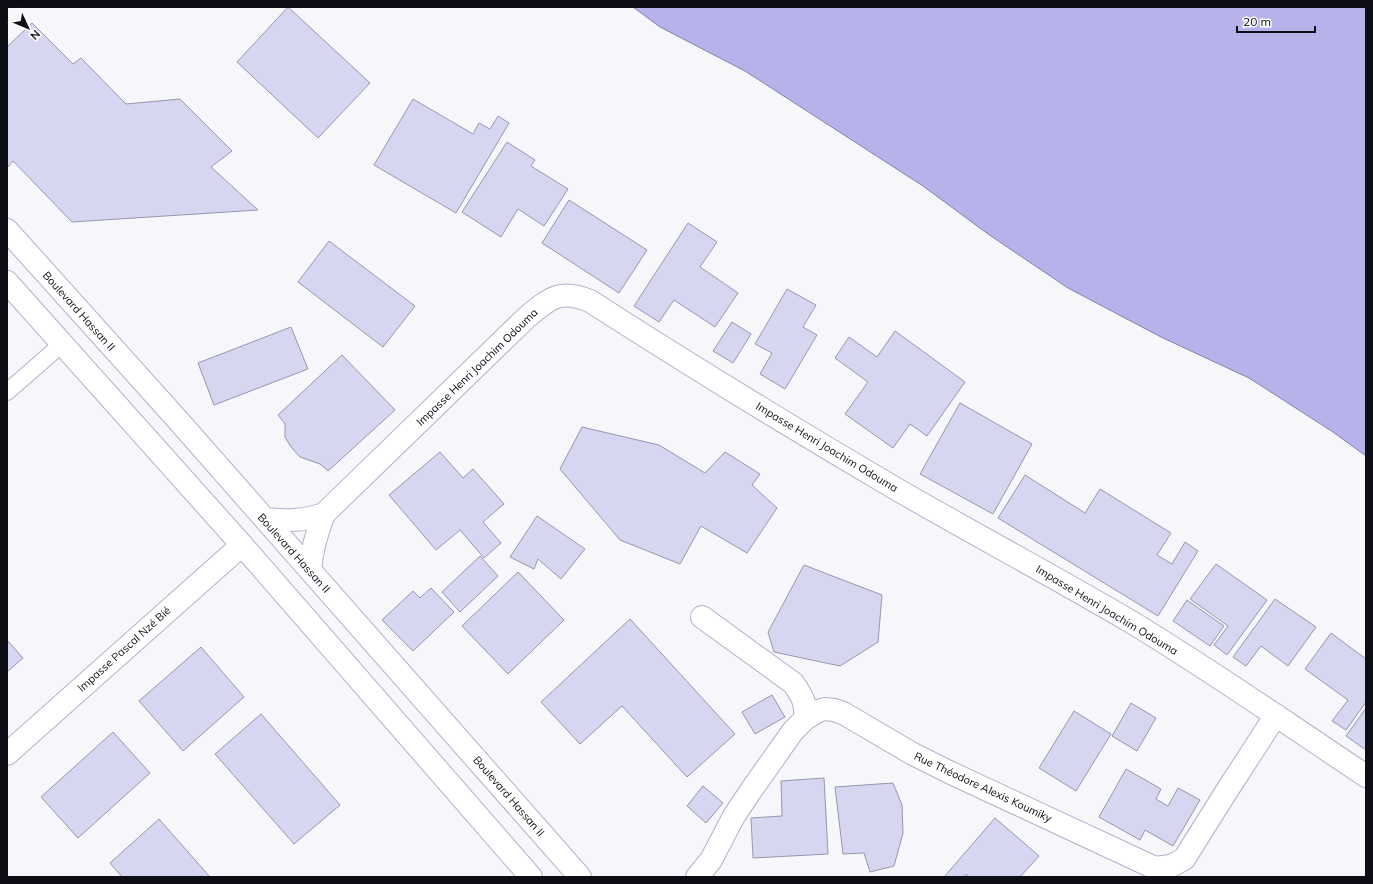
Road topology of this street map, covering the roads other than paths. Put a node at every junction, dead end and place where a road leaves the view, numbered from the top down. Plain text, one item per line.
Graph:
1 (7, 230) edge
2 (7, 282) edge
3 (62, 344) junction
4 (8, 388) edge
5 (324, 514) junction
6 (265, 519) junction
7 (242, 545) junction
8 (310, 570) junction
9 (702, 617) dead end
10 (1276, 715) junction
11 (805, 719) junction
12 (7, 754) edge
13 (1366, 776) edge
14 (531, 877) edge
15 (580, 877) edge
16 (697, 877) edge

1 - 6 street, Boulevard Hassan II
2 - 3 street
3 - 4 lane
3 - 7 street
5 - 6 street
5 - 8 street
5 - 10 street, Impasse Henri Joachim Odouma
6 - 8 street, Boulevard Hassan II
7 - 12 street, Impasse Pascal Nzé Bié
7 - 14 street
8 - 15 street, Boulevard Hassan II
9 - 11 street
10 - 11 street, Rue Théodore Alexis Koumiky
10 - 13 street, Impasse Henri Joachim Odouma
11 - 16 street, Rue Théodore Alexis Koumiky

